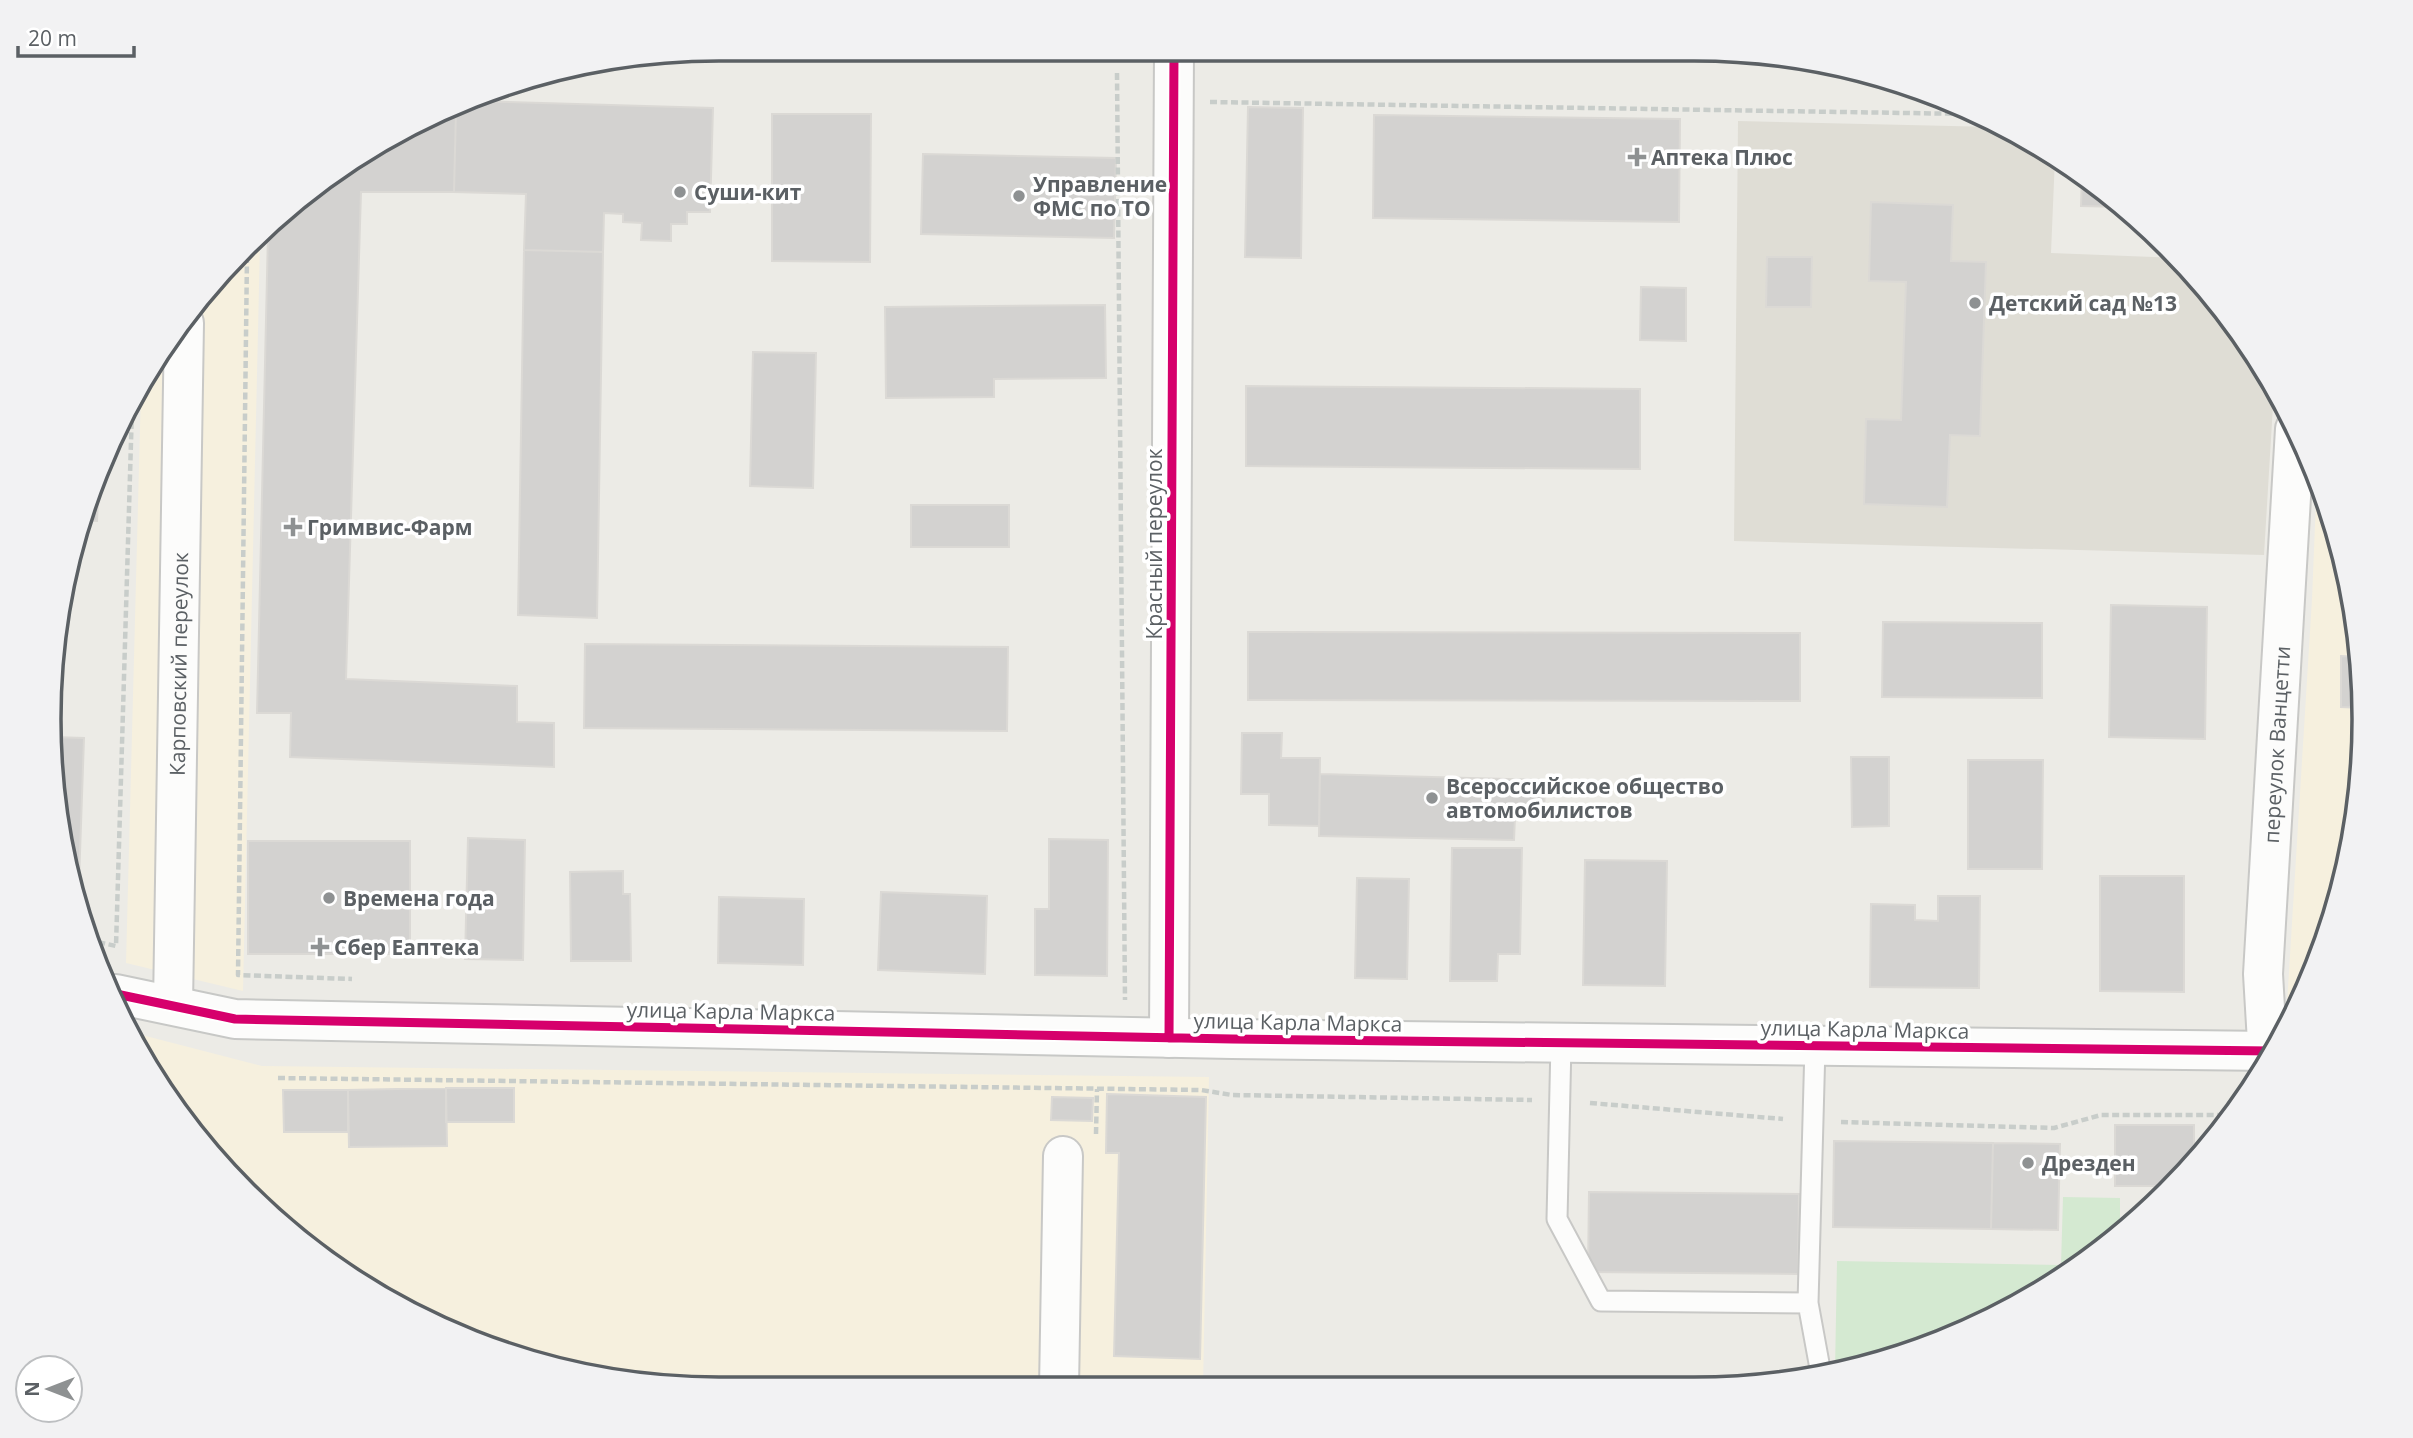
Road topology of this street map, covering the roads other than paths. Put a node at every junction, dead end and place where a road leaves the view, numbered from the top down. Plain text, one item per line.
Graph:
1 (1174, 61) edge
2 (184, 338) edge
3 (2294, 449) edge
4 (122, 995) edge
5 (173, 1005) junction
6 (1169, 1038) junction
7 (2269, 1039) edge
8 (1560, 1042) junction
9 (1815, 1046) junction
10 (2260, 1054) edge
11 (1063, 1156) dead end
12 (1808, 1303) junction
13 (1819, 1364) edge
14 (1059, 1377) edge

1 - 6 street, Красный переулок
2 - 5 street, Карповский переулок
3 - 7 street, переулок Ванцетти
4 - 5 street, улица Карла Маркса
5 - 6 street, улица Карла Маркса
6 - 8 street, улица Карла Маркса
8 - 9 street, улица Карла Маркса
8 - 12 lane
9 - 10 street, улица Карла Маркса
9 - 12 lane
11 - 14 street
12 - 13 lane

